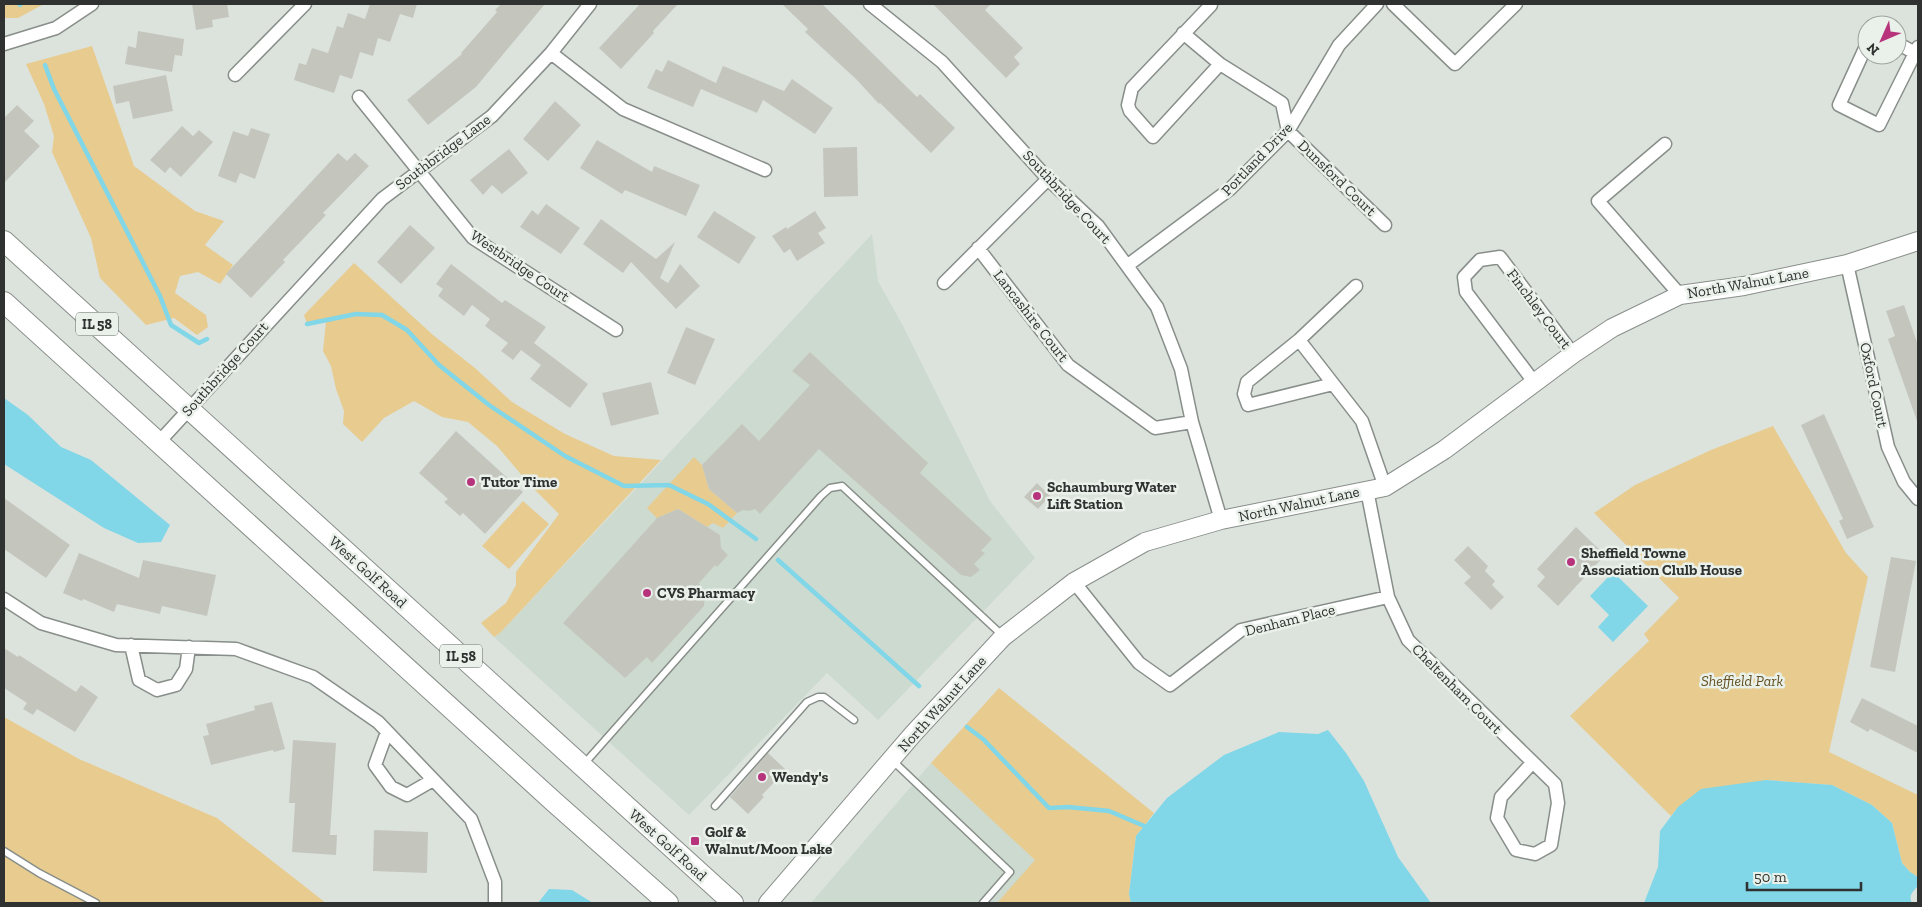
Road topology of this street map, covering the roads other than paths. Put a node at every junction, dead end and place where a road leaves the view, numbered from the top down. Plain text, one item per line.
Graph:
1 (92, 4) edge
2 (305, 4) edge
3 (590, 4) edge
4 (870, 4) edge
5 (1376, 4) edge
6 (1393, 4) edge
7 (1516, 4) edge
8 (1211, 5) dead end
9 (1184, 33) junction
10 (4, 44) edge
11 (1917, 50) edge
12 (551, 53) junction
13 (1220, 64) junction
14 (1857, 65) edge
15 (235, 75) dead end
16 (359, 97) dead end
17 (1288, 131) junction
18 (1665, 144) dead end
19 (765, 170) dead end
20 (418, 171) junction
21 (1048, 179) junction
22 (1385, 225) dead end
23 (4, 241) edge
24 (1918, 241) edge
25 (978, 248) junction
26 (1847, 264) junction
27 (1128, 265) junction
28 (944, 283) dead end
29 (1356, 286) dead end
30 (1680, 295) junction
31 (291, 296) joint
32 (4, 302) edge
33 (616, 330) dead end
34 (1299, 340) junction
35 (1573, 354) junction
36 (1534, 382) junction
37 (1333, 384) junction
38 (189, 408) junction
39 (1192, 422) junction
40 (159, 442) junction
41 (1385, 486) junction
42 (1367, 490) junction
43 (1918, 499) edge
44 (1220, 520) junction
45 (1074, 582) junction
46 (1388, 597) junction
47 (4, 600) edge
48 (1003, 637) junction
49 (131, 646) junction
50 (189, 647) junction
51 (854, 720) dead end
52 (388, 732) junction
53 (892, 759) junction
54 (1532, 763) junction
55 (581, 766) junction
56 (433, 780) junction
57 (715, 806) dead end
58 (4, 851) edge
59 (96, 903) edge
60 (496, 903) edge
61 (668, 903) edge
62 (733, 903) edge
63 (768, 903) edge
64 (983, 903) edge

1 - 10 street
2 - 15 street
3 - 12 street, Southbridge Lane
4 - 21 street, Southbridge Court
5 - 17 street, Portland Drive
6 - 7 street
8 - 9 street
9 - 13 street
9 - 13 street
11 - 14 street
12 - 19 street
12 - 20 street, Southbridge Lane
13 - 17 street
16 - 20 street, Westbridge Court
17 - 22 street, Dunsford Court
17 - 27 street, Portland Drive
18 - 30 street
20 - 31 street, Southbridge Lane
20 - 33 street, Westbridge Court
21 - 25 street
21 - 27 street, Southbridge Court
23 - 38 main road, West Golf Road / IL 58
24 - 26 street, North Walnut Lane
25 - 28 street
25 - 39 street, Lancashire Court
26 - 30 street, North Walnut Lane
26 - 43 street, Oxford Court
27 - 39 street, Southbridge Court
29 - 34 street
30 - 35 street, North Walnut Lane
31 - 38 street, Southbridge Court
32 - 40 main road
34 - 37 street
34 - 37 street
35 - 36 street, North Walnut Lane
35 - 36 street, Finchley Court
36 - 41 street, North Walnut Lane
37 - 41 street
38 - 40 street, Southbridge Court
38 - 55 main road, West Golf Road / IL 58
39 - 44 street, Southbridge Court
40 - 61 main road
41 - 42 street, North Walnut Lane
42 - 44 street, North Walnut Lane
42 - 46 street, Cheltenham Court
44 - 45 street, North Walnut Lane
45 - 46 street, Denham Place
45 - 48 street, North Walnut Lane
46 - 54 street, Cheltenham Court
47 - 49 street
48 - 53 street, North Walnut Lane
48 - 55 lane
49 - 50 street
49 - 50 street
50 - 52 street
51 - 57 lane
52 - 56 street
52 - 56 street
53 - 63 street, North Walnut Lane
53 - 64 lane
54 - 54 street, Cheltenham Court
55 - 62 main road, West Golf Road / IL 58
56 - 60 street
58 - 59 lane

